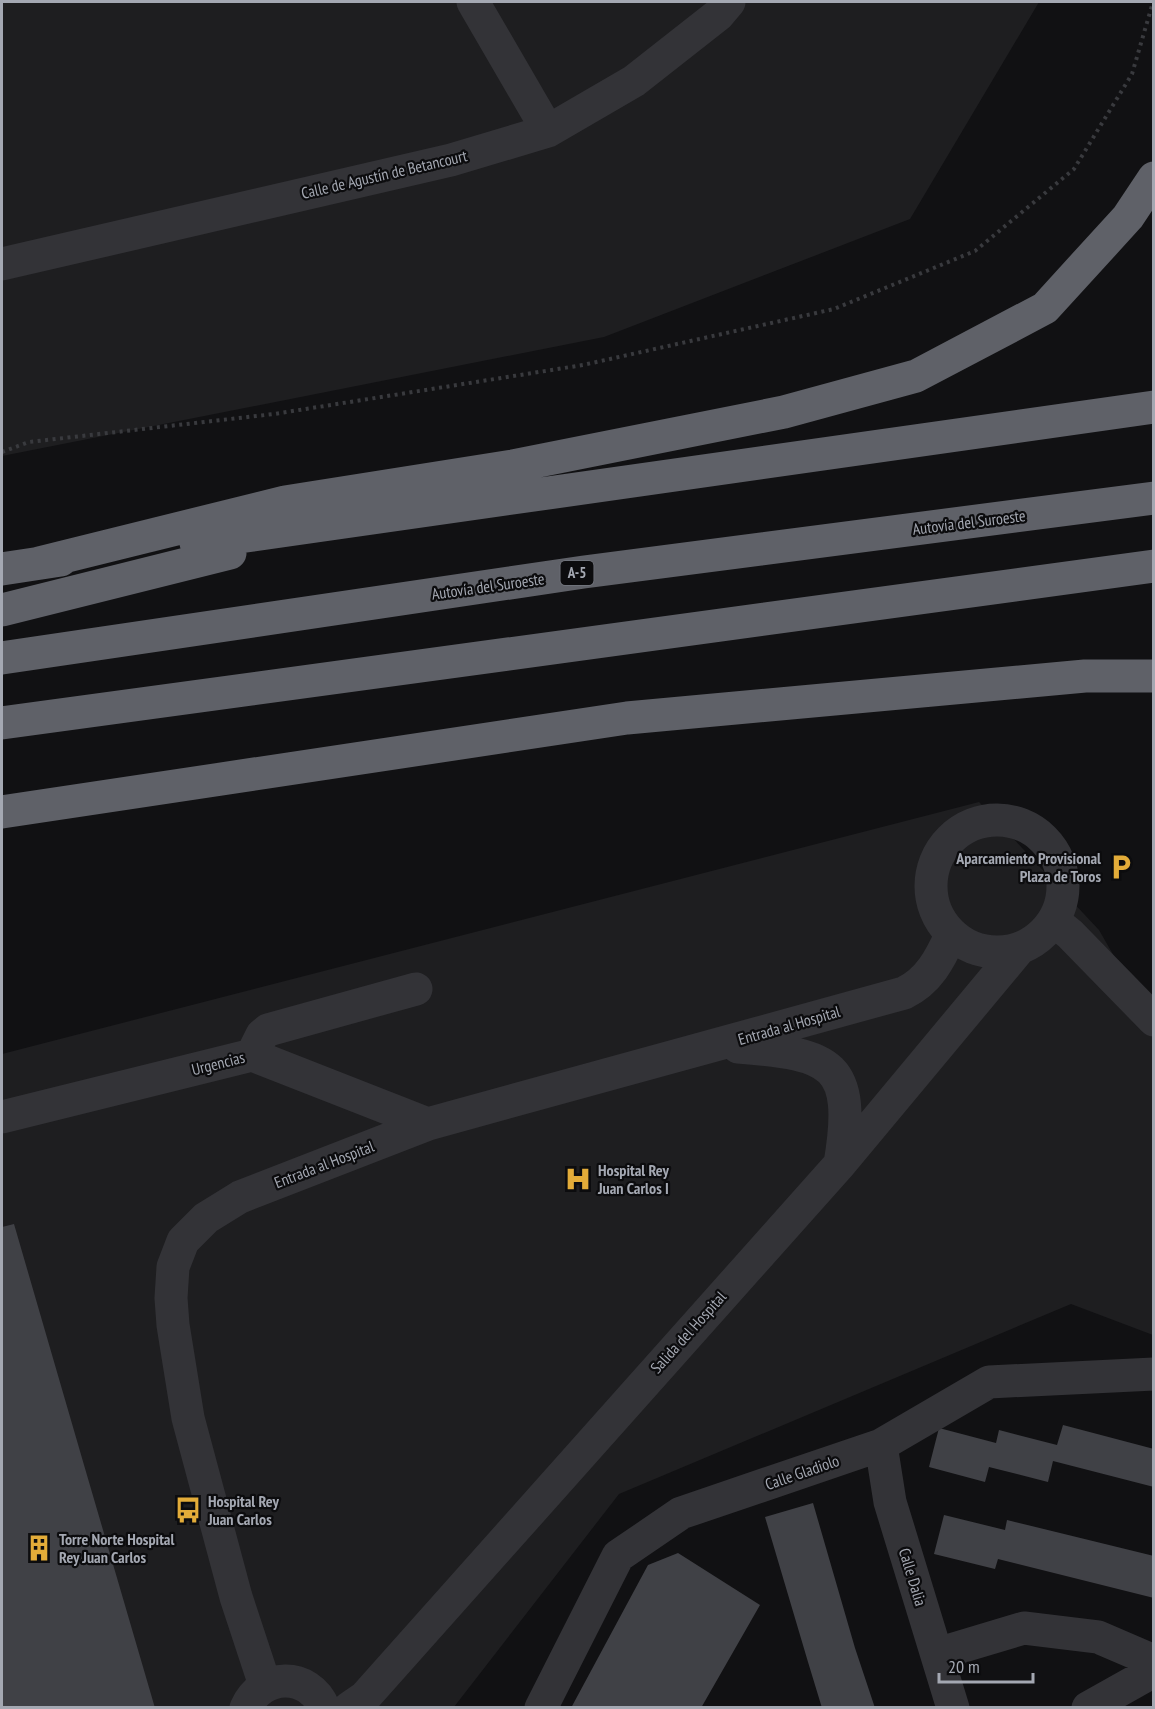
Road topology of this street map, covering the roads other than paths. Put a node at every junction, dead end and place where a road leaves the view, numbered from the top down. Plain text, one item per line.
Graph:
1 (473, 2) edge
2 (729, 2) edge
3 (548, 131) junction
4 (1154, 178) edge
5 (2, 264) edge
6 (1154, 407) edge
7 (1154, 498) edge
8 (354, 522) junction
9 (39, 563) junction
10 (1154, 566) edge
11 (2, 569) edge
12 (2, 610) edge
13 (2, 658) edge
14 (1154, 675) edge
15 (2, 723) edge
16 (2, 812) edge
17 (1054, 921) junction
18 (951, 935) junction
19 (1018, 949) junction
20 (416, 989) dead end
21 (1154, 1020) edge
22 (717, 1045) junction
23 (252, 1055) junction
24 (2, 1117) edge
25 (428, 1124) junction
26 (840, 1164) junction
27 (1154, 1374) edge
28 (881, 1445) junction
29 (937, 1654) junction
30 (1154, 1661) edge
31 (1154, 1671) edge
32 (256, 1696) edge
33 (324, 1707) edge
34 (349, 1707) edge
35 (541, 1707) edge
36 (953, 1707) edge
37 (1088, 1707) edge

1 - 3 street
2 - 3 street, Calle de Agustín de Betancourt
3 - 5 street, Calle de Agustín de Betancourt
4 - 9 highway
6 - 8 highway
7 - 13 highway, Autovía del Suroeste / A-5
8 - 9 highway
8 - 12 highway
9 - 11 highway
10 - 15 highway
14 - 16 highway
17 - 18 street
17 - 19 street
17 - 21 street
18 - 19 street
18 - 22 street, Entrada al Hospital
19 - 26 street, Salida del Hospital
20 - 23 street
22 - 25 street, Entrada al Hospital
22 - 26 street
23 - 24 street, Urgencias
23 - 25 street, Urgencias
25 - 32 street, Entrada al Hospital
26 - 34 street, Salida del Hospital
27 - 28 street, Calle Gladiolo
28 - 29 street, Calle Dalia
28 - 35 street, Calle Gladiolo
29 - 30 street
29 - 36 street, Calle Dalia
31 - 37 street
32 - 33 street

